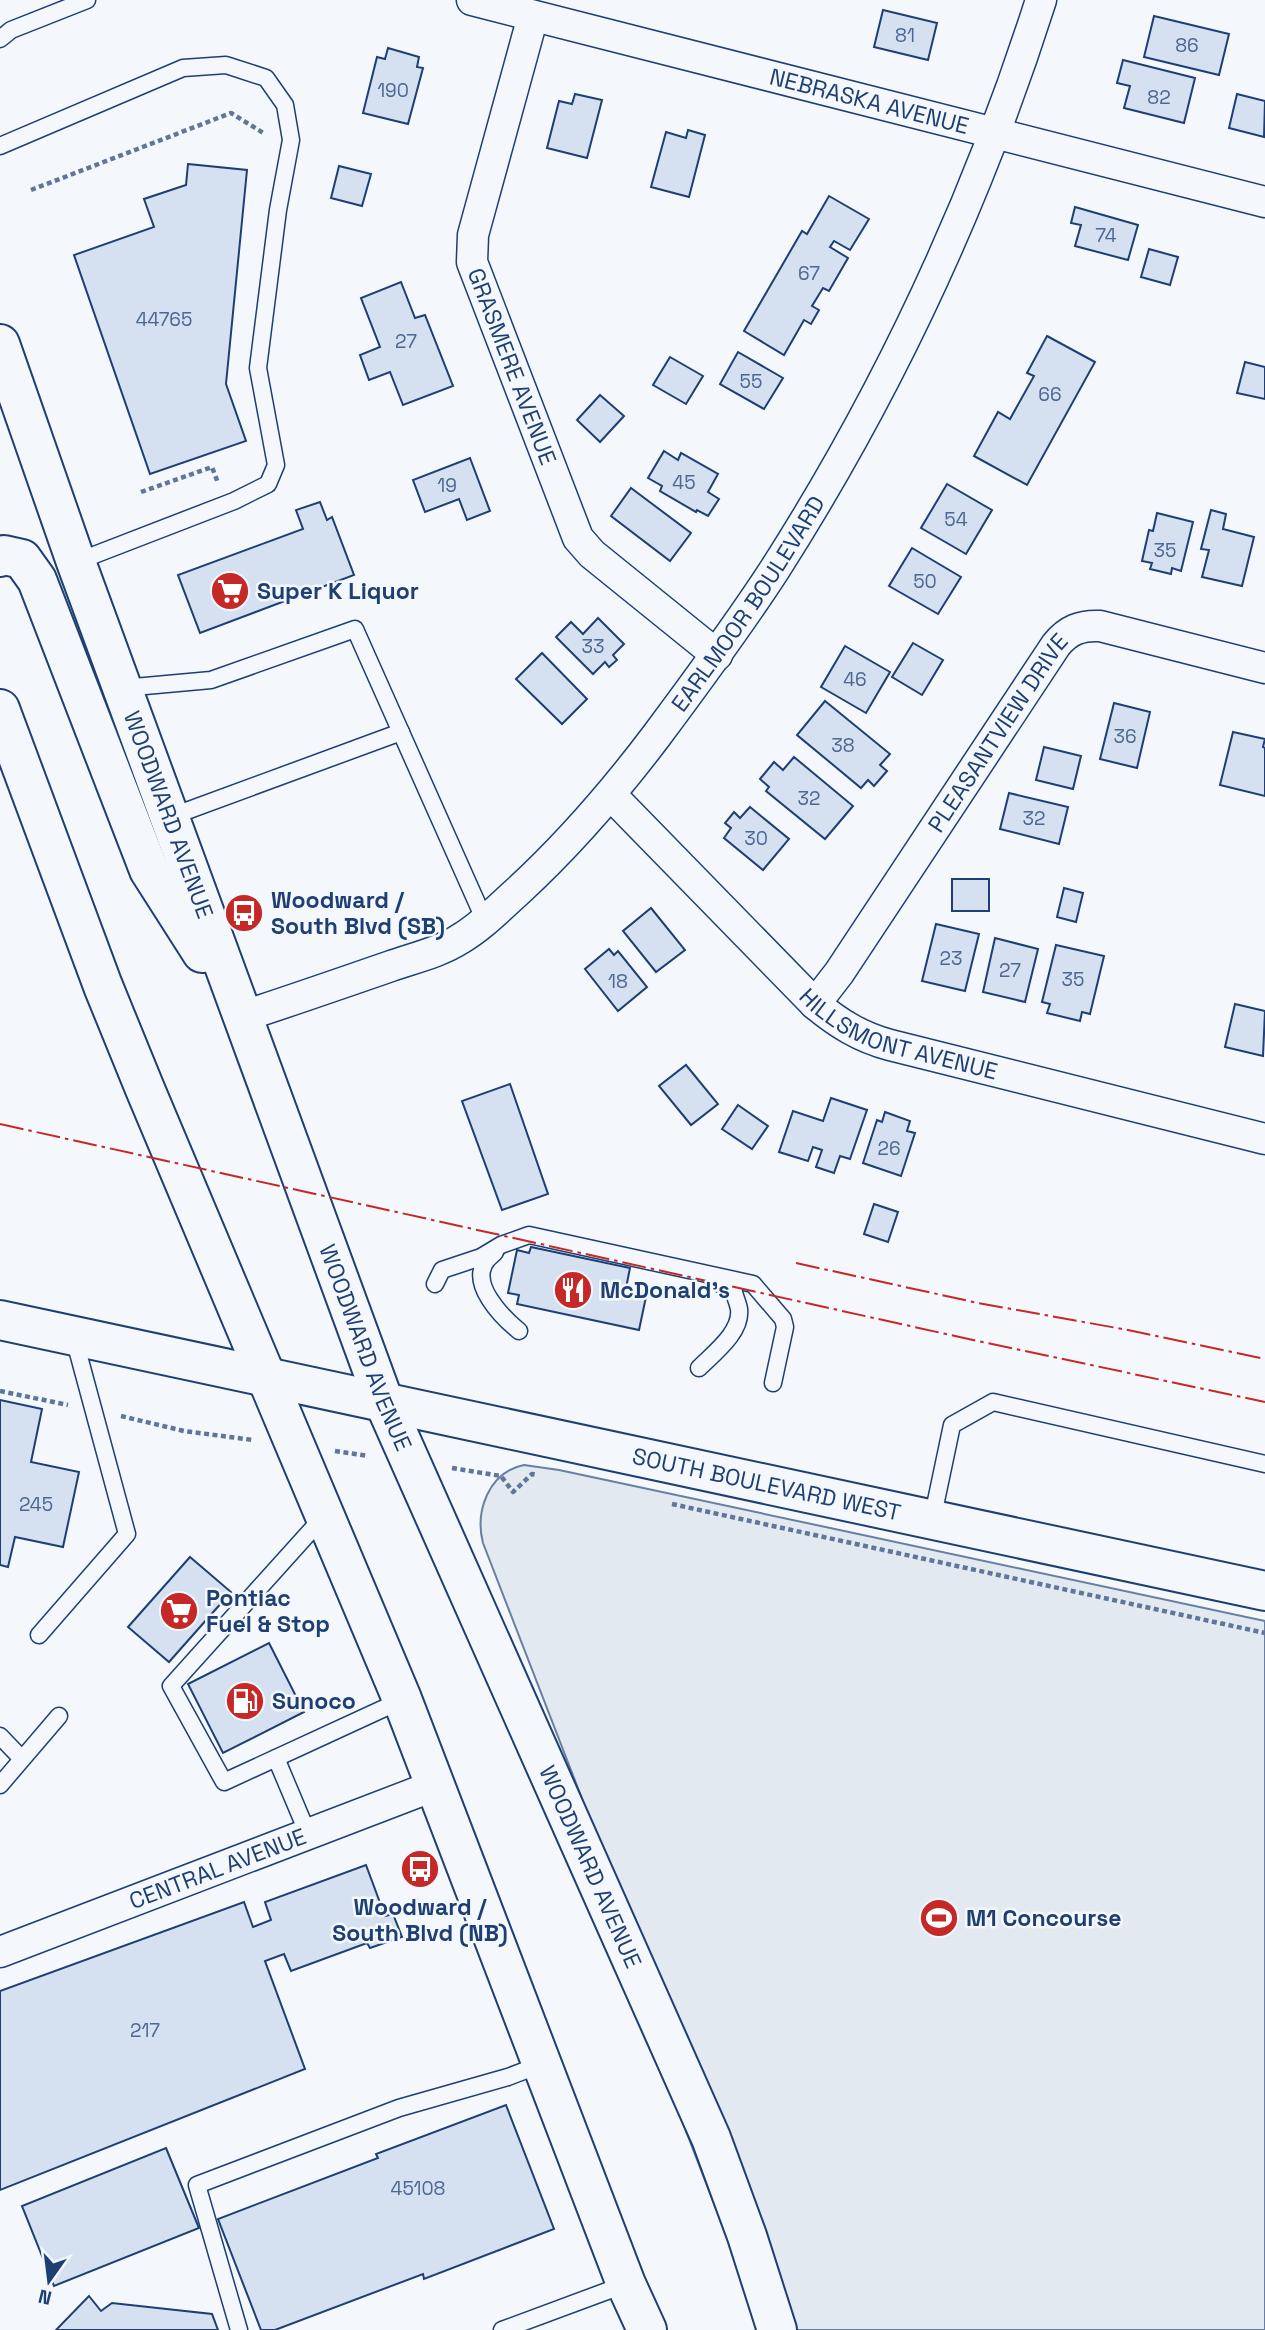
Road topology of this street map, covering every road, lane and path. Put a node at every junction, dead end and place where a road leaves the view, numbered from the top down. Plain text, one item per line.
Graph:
1 (88, 0) edge
2 (472, 0) edge
3 (1041, 0) edge
4 (533, 16) junction
5 (0, 39) edge
6 (995, 134) junction
7 (272, 139) dead end
8 (0, 146) edge
9 (31, 190) dead end
10 (1265, 202) edge
11 (0, 344) edge
12 (17, 390) junction
13 (0, 424) edge
14 (226, 481) dead end
15 (141, 492) dead end
16 (0, 557) edge
17 (76, 562) junction
18 (717, 655) junction
19 (1265, 668) edge
20 (122, 688) junction
21 (0, 709) edge
22 (401, 732) junction
23 (611, 795) junction
24 (170, 817) junction
25 (485, 921) junction
26 (815, 1004) junction
27 (244, 1016) junction
28 (1265, 1139) edge
29 (501, 1245) junction
30 (698, 1270) junction
31 (435, 1284) dead end
32 (0, 1320) edge
33 (519, 1331) dead end
34 (73, 1336) junction
35 (699, 1368) dead end
36 (268, 1378) junction
37 (773, 1383) dead end
38 (0, 1391) edge
39 (384, 1402) junction
40 (93, 1410) junction
41 (296, 1446) junction
42 (412, 1462) junction
43 (1265, 1464) edge
44 (545, 1476) dead end
45 (668, 1503) dead end
46 (325, 1514) junction
47 (932, 1520) junction
48 (1265, 1591) edge
49 (1265, 1633) edge
50 (39, 1635) dead end
51 (402, 1699) junction
52 (59, 1716) dead end
53 (0, 1736) edge
54 (276, 1758) junction
55 (22, 1759) junction
56 (0, 1785) edge
57 (436, 1785) junction
58 (308, 1834) junction
59 (0, 1952) edge
60 (542, 2064) junction
61 (626, 2284) junction
62 (773, 2326) edge
63 (239, 2330) edge
64 (502, 2330) edge
65 (647, 2330) edge

1 - 5 lane
2 - 4 street, NEBRASKA AVENUE
3 - 6 street, EARLMOOR BOULEVARD
4 - 6 street, NEBRASKA AVENUE
4 - 18 street, GRASMERE AVENUE
6 - 10 street, NEBRASKA AVENUE
6 - 18 street, EARLMOOR BOULEVARD
7 - 9 path
8 - 17 lane
11 - 12 main road, WOODWARD AVENUE
12 - 13 main road
12 - 17 main road, WOODWARD AVENUE
14 - 15 path
16 - 27 main road
17 - 20 main road, WOODWARD AVENUE
18 - 23 street, EARLMOOR BOULEVARD
19 - 26 street, PLEASANTVIEW DRIVE
20 - 22 lane
20 - 24 main road, WOODWARD AVENUE
21 - 36 main road
22 - 24 lane
22 - 25 lane
23 - 25 street, EARLMOOR BOULEVARD
23 - 26 street, HILLSMONT AVENUE
24 - 27 main road, WOODWARD AVENUE
25 - 27 street, EARLMOOR BOULEVARD
26 - 28 street, HILLSMONT AVENUE
27 - 39 main road, WOODWARD AVENUE
29 - 30 lane
29 - 31 lane
29 - 33 lane
30 - 35 lane
30 - 37 lane
32 - 34 main road, SOUTH BOULEVARD WEST
34 - 36 main road, SOUTH BOULEVARD WEST
34 - 40 lane
36 - 39 main road, SOUTH BOULEVARD WEST
36 - 41 main road
38 - 40 path
39 - 42 main road, WOODWARD AVENUE
39 - 47 main road, SOUTH BOULEVARD WEST
40 - 41 path
40 - 50 lane
41 - 42 path
41 - 46 main road
42 - 44 path
42 - 62 main road, WOODWARD AVENUE
43 - 47 lane
45 - 49 path
46 - 51 main road
46 - 54 lane
47 - 48 main road, SOUTH BOULEVARD WEST
51 - 54 lane
51 - 57 main road
52 - 55 lane
53 - 55 lane
54 - 58 lane
55 - 56 lane
57 - 58 street, CENTRAL AVENUE
57 - 60 main road
58 - 59 street, CENTRAL AVENUE
60 - 61 main road
60 - 63 lane
61 - 64 lane
61 - 65 main road

